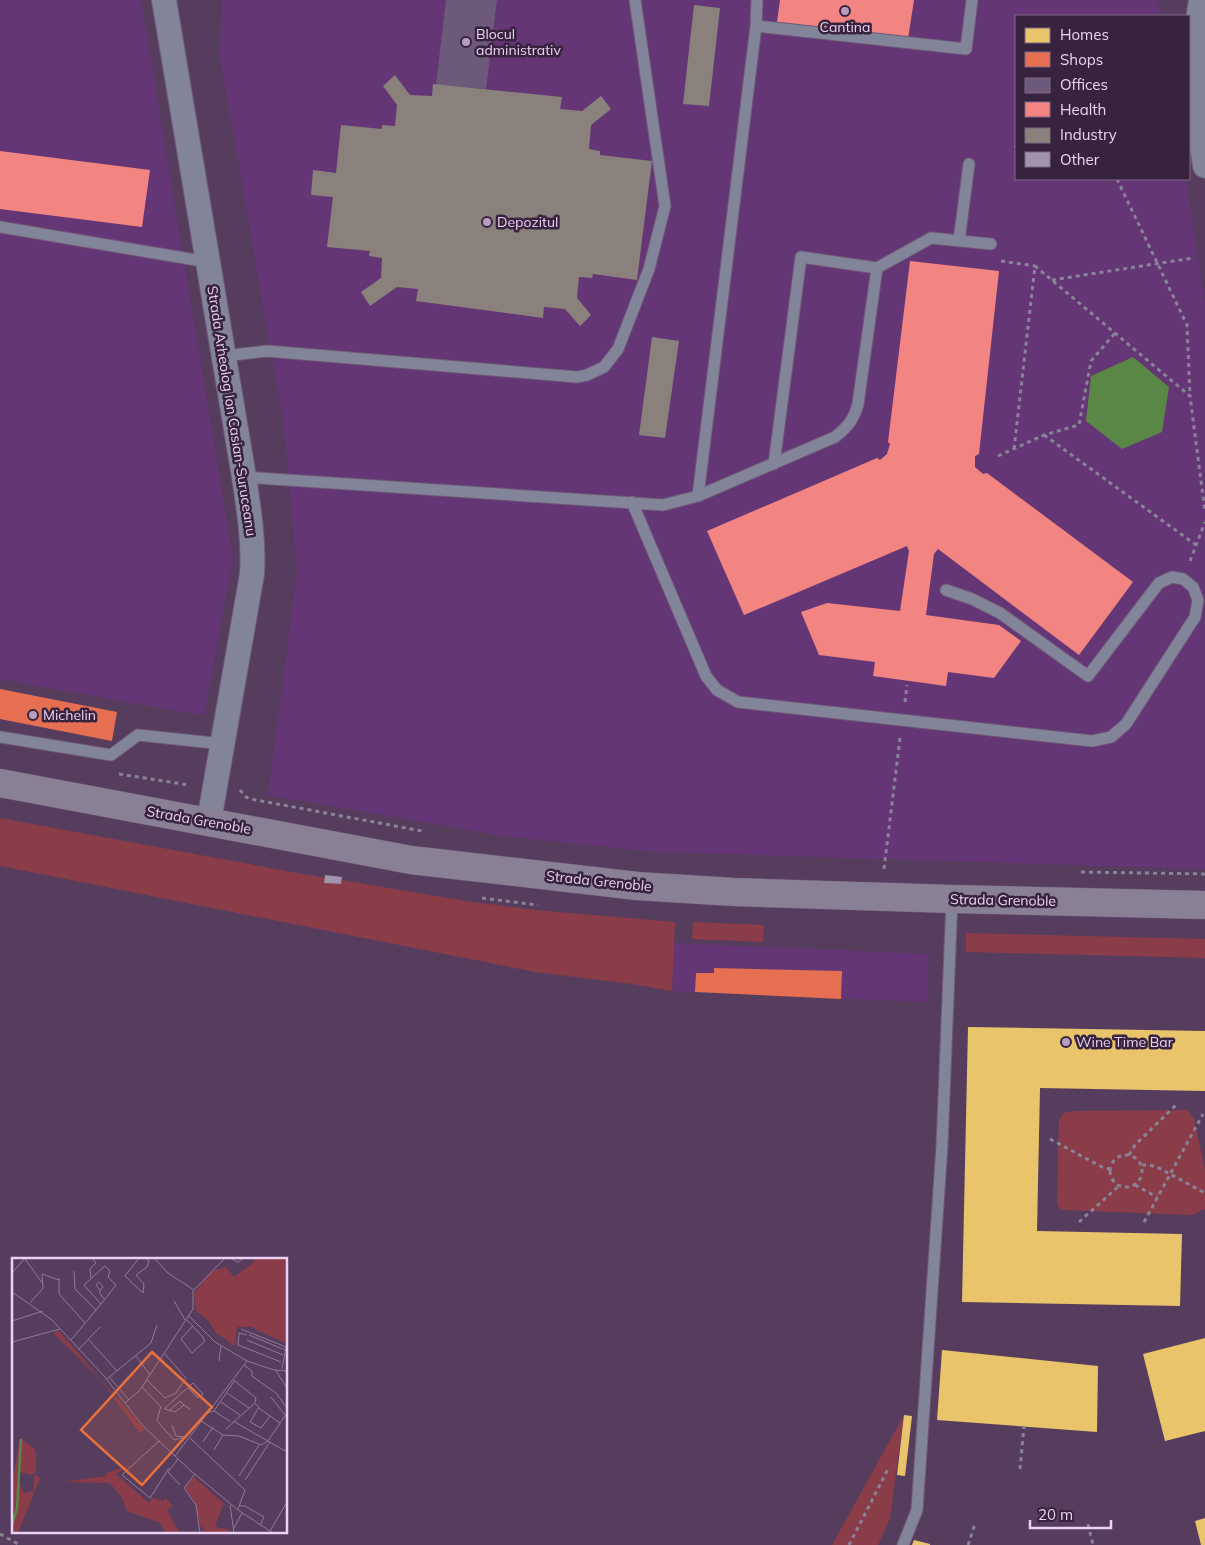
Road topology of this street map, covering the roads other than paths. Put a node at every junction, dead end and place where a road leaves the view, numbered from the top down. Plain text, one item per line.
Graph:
1 (164, 0) edge
2 (635, 0) edge
3 (758, 0) edge
4 (972, 0) edge
5 (1200, 0) edge
6 (756, 26) junction
7 (1203, 139) edge
8 (969, 164) dead end
9 (1205, 166) edge
10 (0, 227) edge
11 (959, 241) junction
12 (991, 244) road end
13 (208, 262) junction
14 (877, 268) junction
15 (224, 356) junction
16 (774, 464) junction
17 (244, 477) junction
18 (698, 496) junction
19 (632, 502) junction
20 (946, 590) dead end
21 (0, 737) edge
22 (222, 744) junction
23 (0, 783) edge
24 (209, 821) junction
25 (952, 899) junction
26 (1205, 905) edge
27 (903, 1545) edge

1 - 13 street, Strada Arheolog Ion Casian-Suruceanu
2 - 15 lane
3 - 6 lane
4 - 6 lane
5 - 7 street
6 - 18 lane
7 - 9 street
8 - 11 lane
10 - 13 lane
11 - 12 lane
11 - 14 lane
13 - 15 street, Strada Arheolog Ion Casian-Suruceanu
14 - 16 lane
14 - 16 lane
15 - 17 street, Strada Arheolog Ion Casian-Suruceanu
16 - 18 lane
17 - 19 lane
17 - 22 street, Strada Arheolog Ion Casian-Suruceanu
18 - 19 lane
19 - 20 lane
21 - 22 lane
22 - 24 street, Strada Arheolog Ion Casian-Suruceanu
23 - 24 main road, Strada Grenoble
24 - 25 main road, Strada Grenoble
25 - 26 main road, Strada Grenoble
25 - 27 lane

